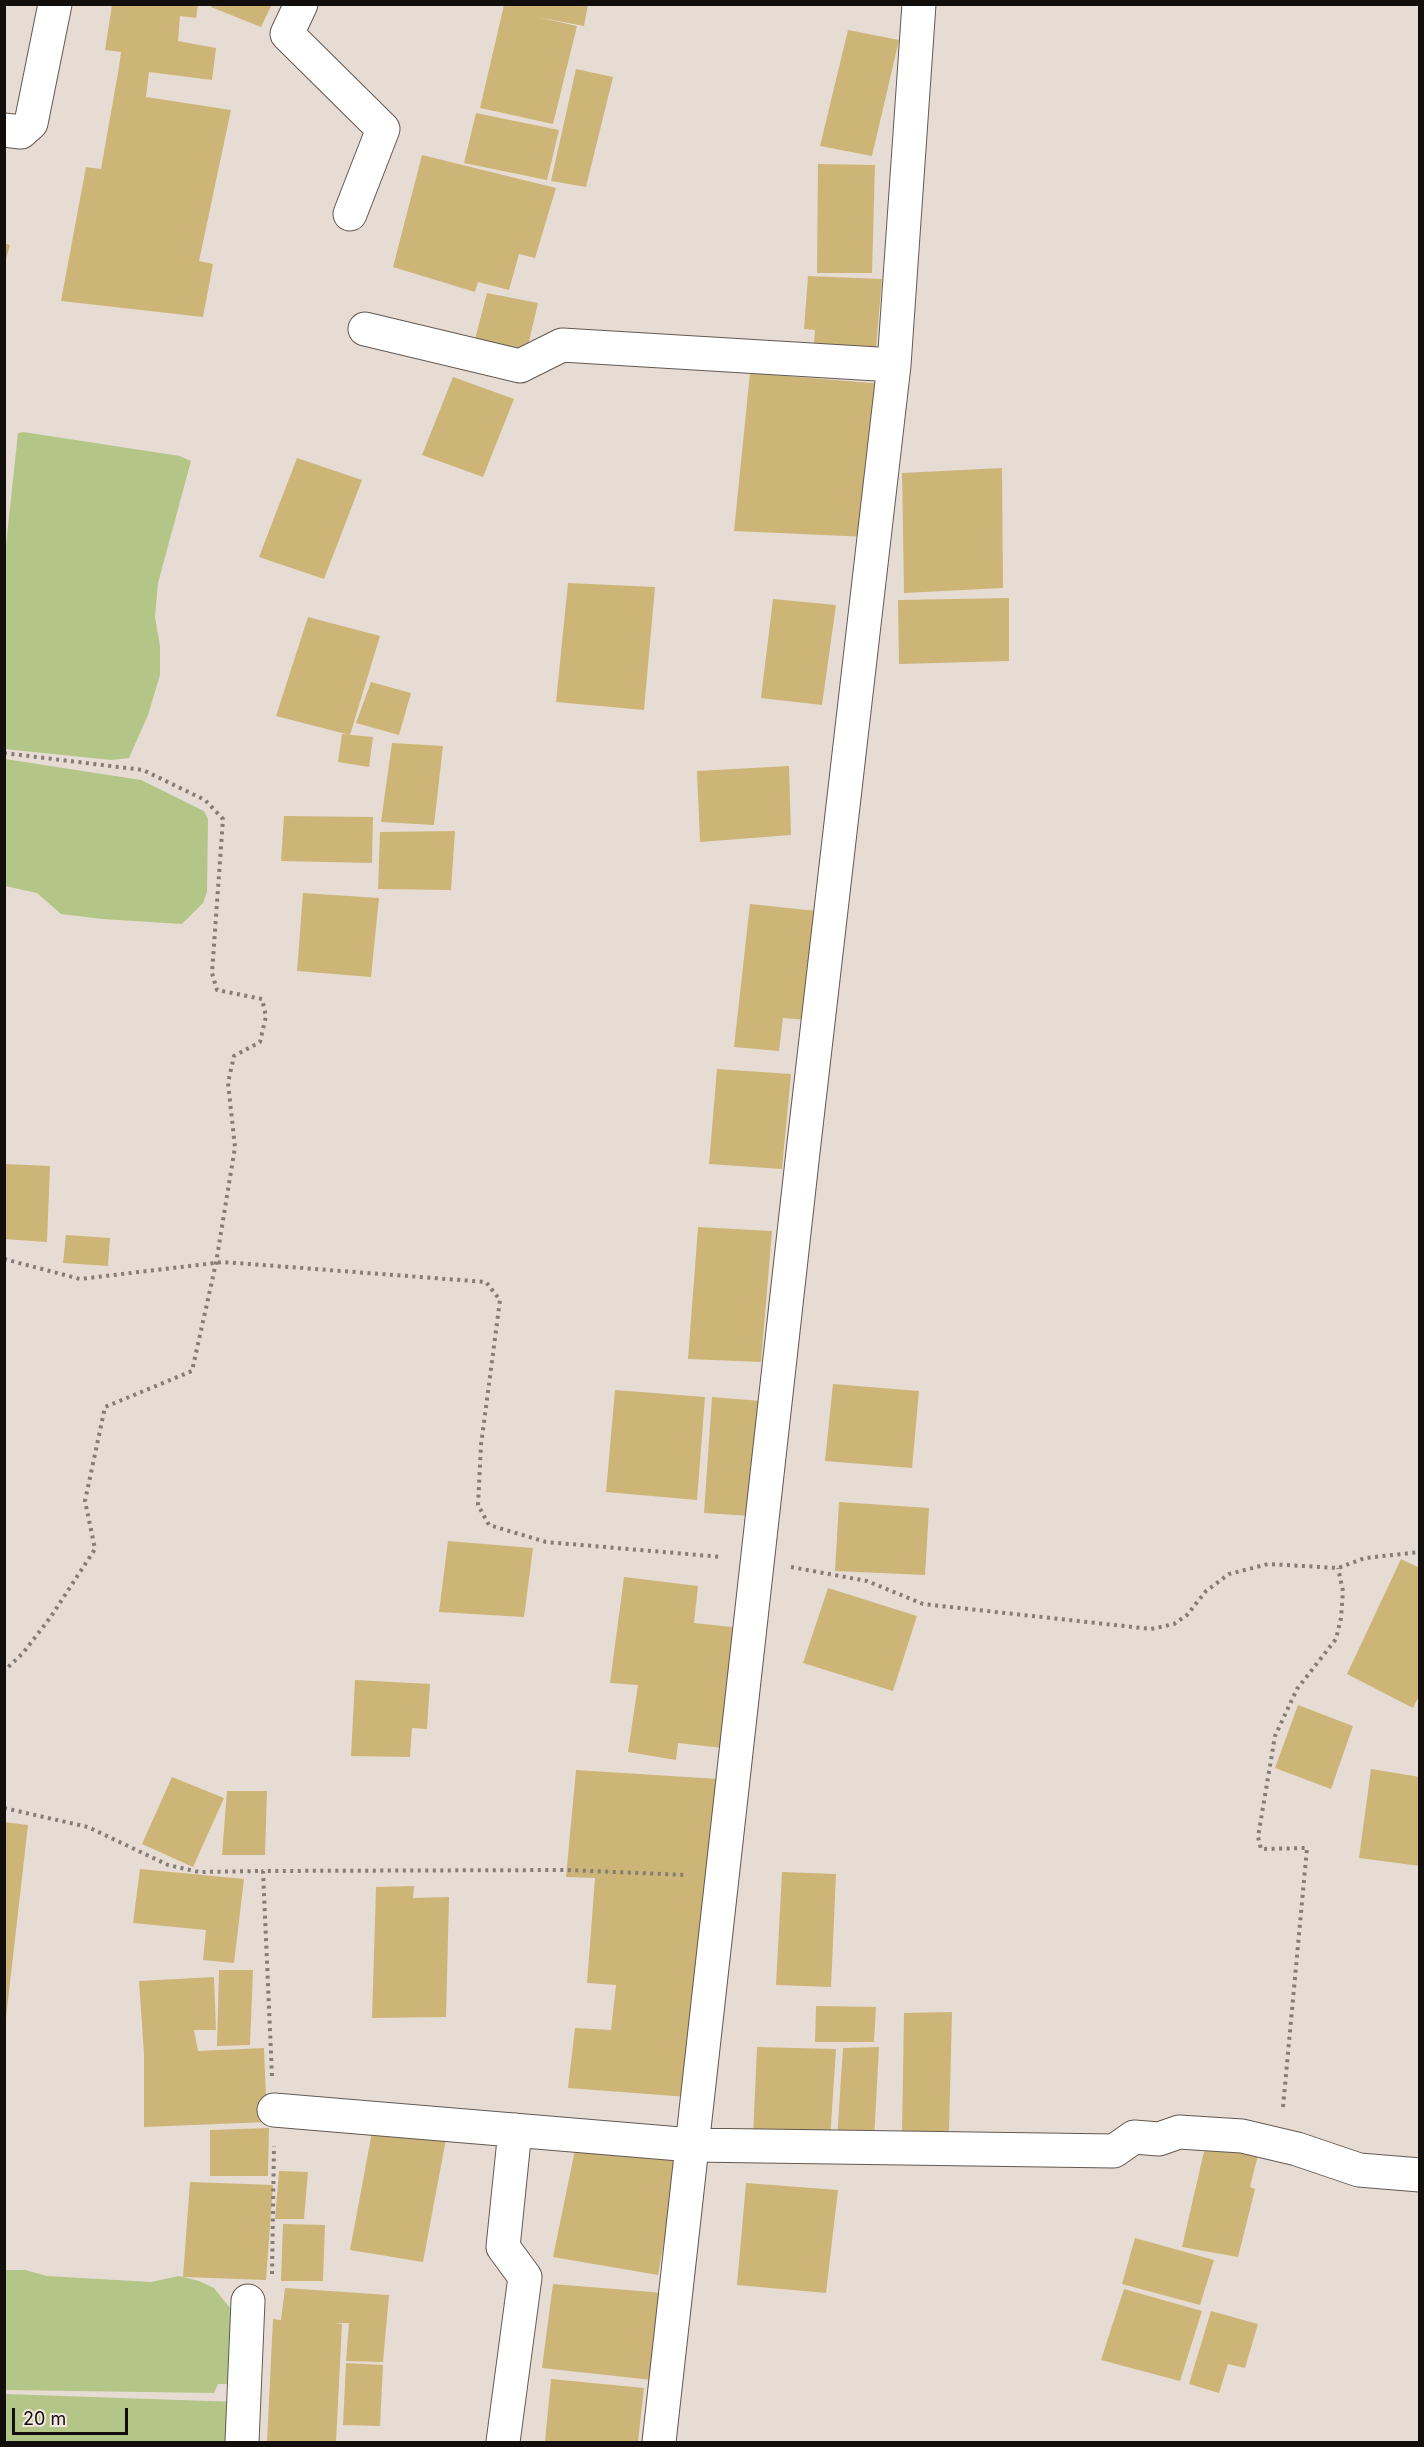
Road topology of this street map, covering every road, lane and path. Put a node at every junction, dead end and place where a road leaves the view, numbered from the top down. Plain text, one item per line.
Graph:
1 (55, 4) edge
2 (301, 4) edge
3 (919, 4) edge
4 (4, 130) edge
5 (351, 214) dead end
6 (365, 329) dead end
7 (894, 364) junction
8 (4, 753) edge
9 (4, 1258) edge
10 (216, 1263) junction
11 (1419, 1552) edge
12 (757, 1561) junction
13 (1338, 1568) junction
14 (4, 1671) edge
15 (4, 1808) edge
16 (263, 1872) junction
17 (722, 1878) junction
18 (274, 2110) junction
19 (515, 2130) junction
20 (692, 2145) junction
21 (1280, 2145) junction
22 (1419, 2175) edge
23 (248, 2301) joint
24 (242, 2442) edge
25 (503, 2442) edge
26 (659, 2442) edge

1 - 4 street
2 - 5 street
3 - 7 street
6 - 7 street
7 - 12 street
8 - 10 path
9 - 10 path
10 - 12 path
10 - 14 path
11 - 13 path
12 - 13 path
12 - 17 street
13 - 21 path
15 - 16 path
16 - 17 path
16 - 18 path
17 - 20 street
18 - 19 street
18 - 23 path
19 - 20 street
19 - 25 street
20 - 21 street
20 - 26 street
21 - 22 street
23 - 24 street

